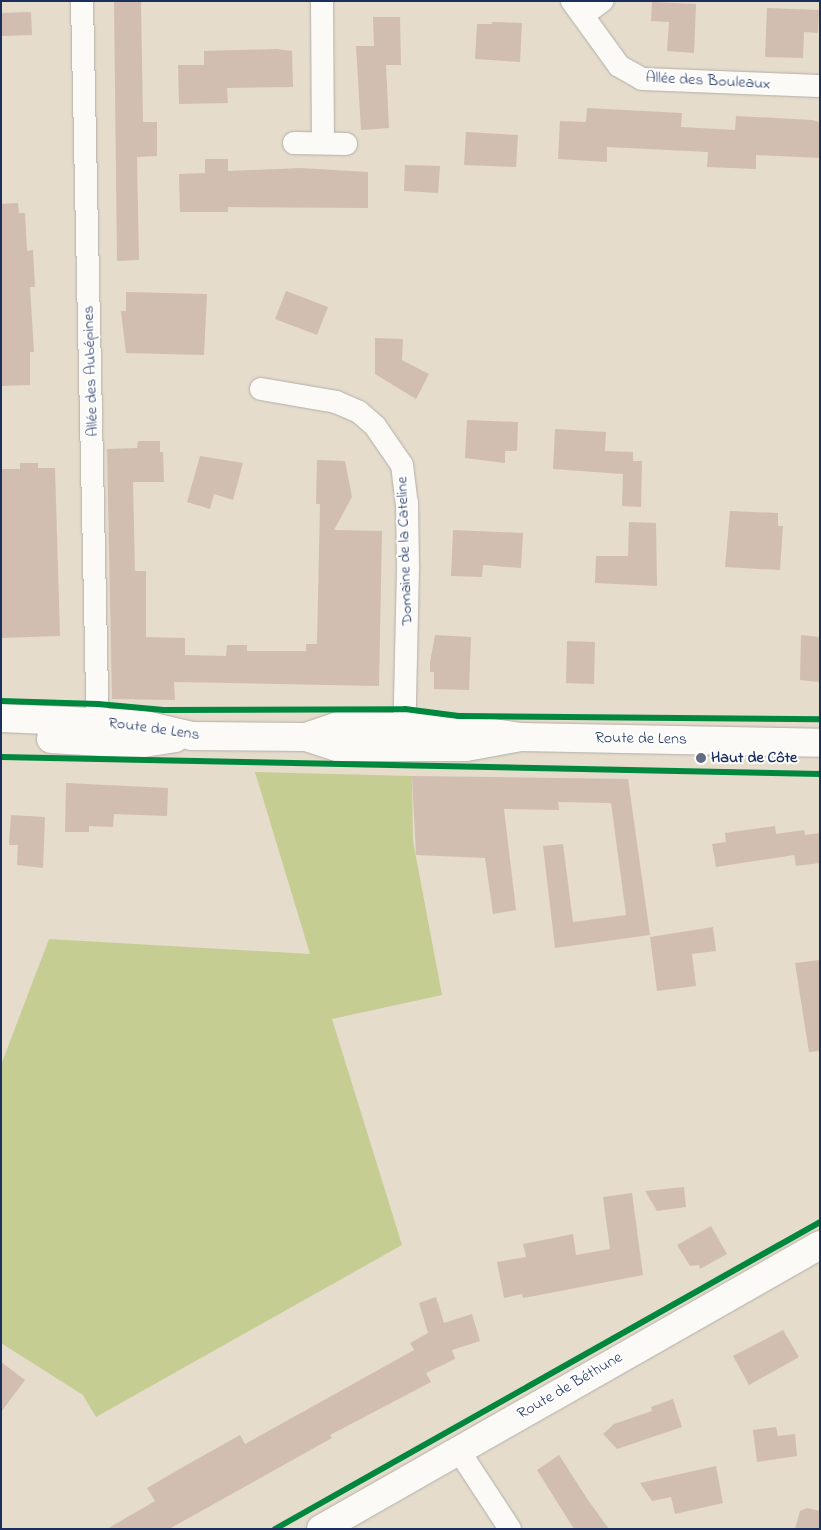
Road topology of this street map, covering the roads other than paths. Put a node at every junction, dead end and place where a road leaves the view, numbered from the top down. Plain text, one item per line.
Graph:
1 (82, 1) edge
2 (322, 1) edge
3 (602, 1) edge
4 (578, 8) edge
5 (820, 86) edge
6 (294, 143) dead end
7 (323, 143) junction
8 (346, 144) dead end
9 (261, 389) dead end
10 (1, 718) edge
11 (98, 732) junction
12 (1, 736) edge
13 (404, 737) junction
14 (820, 743) edge
15 (820, 1245) edge
16 (458, 1451) junction
17 (321, 1529) edge
18 (510, 1529) edge

1 - 11 street, Allée des Aubépines
2 - 7 street
3 - 4 street
4 - 5 street, Allée des Bouleaux
6 - 7 street
7 - 8 street
9 - 13 street, Domaine de la Cateline
10 - 11 main road, Route de Lens
11 - 12 main road
11 - 13 main road, Route de Lens
13 - 14 main road, Route de Lens
15 - 16 main road, Route de Béthune
16 - 17 main road, Route de Béthune
16 - 18 street

